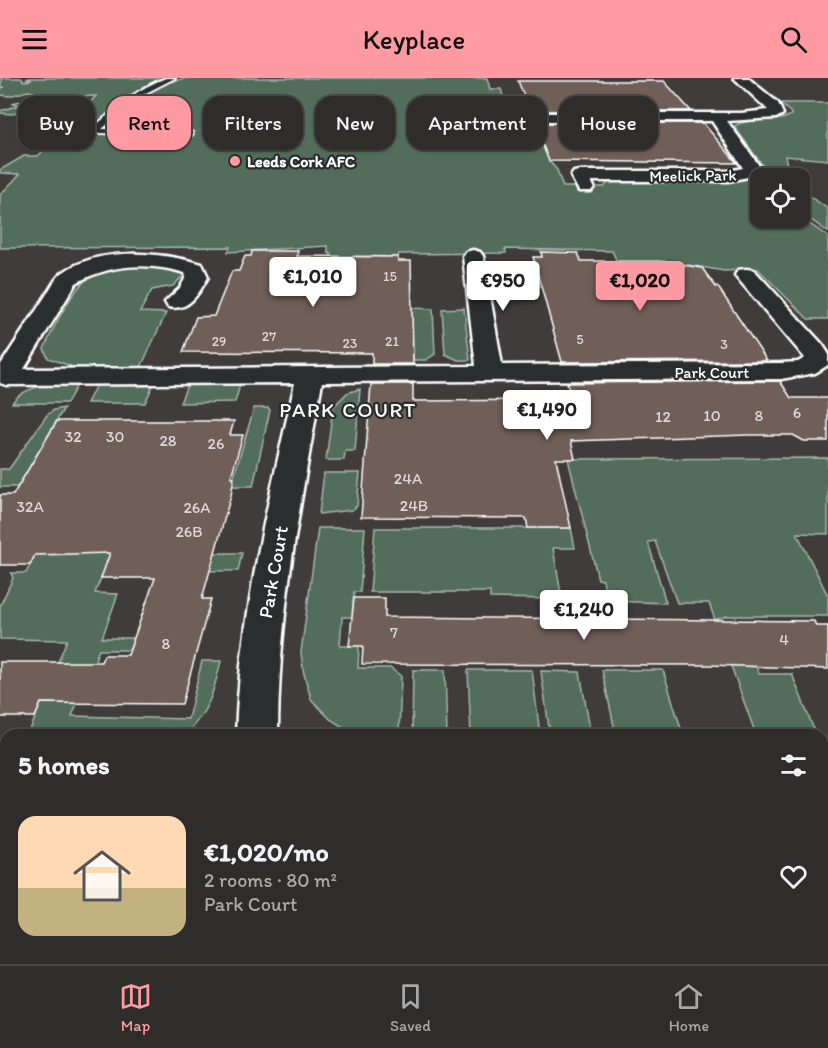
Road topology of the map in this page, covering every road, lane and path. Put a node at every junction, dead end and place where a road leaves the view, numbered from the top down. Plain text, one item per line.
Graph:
1 (172, 78) edge
2 (740, 78) edge
3 (138, 96) edge
4 (547, 117) edge
5 (716, 117) junction
6 (107, 120) edge
7 (107, 131) edge
8 (585, 187) dead end
9 (473, 256) dead end
10 (746, 275) dead end
11 (177, 302) dead end
12 (490, 374) junction
13 (310, 375) junction
14 (3, 381) edge
15 (257, 729) edge

1 - 3 lane
2 - 5 street
4 - 5 street
5 - 8 street, Meelick Park
6 - 7 lane
9 - 12 street
10 - 12 street, Park Court
11 - 14 street, Park Court
12 - 13 street, Park Court
13 - 14 street, Park Court
13 - 15 street, Park Court

